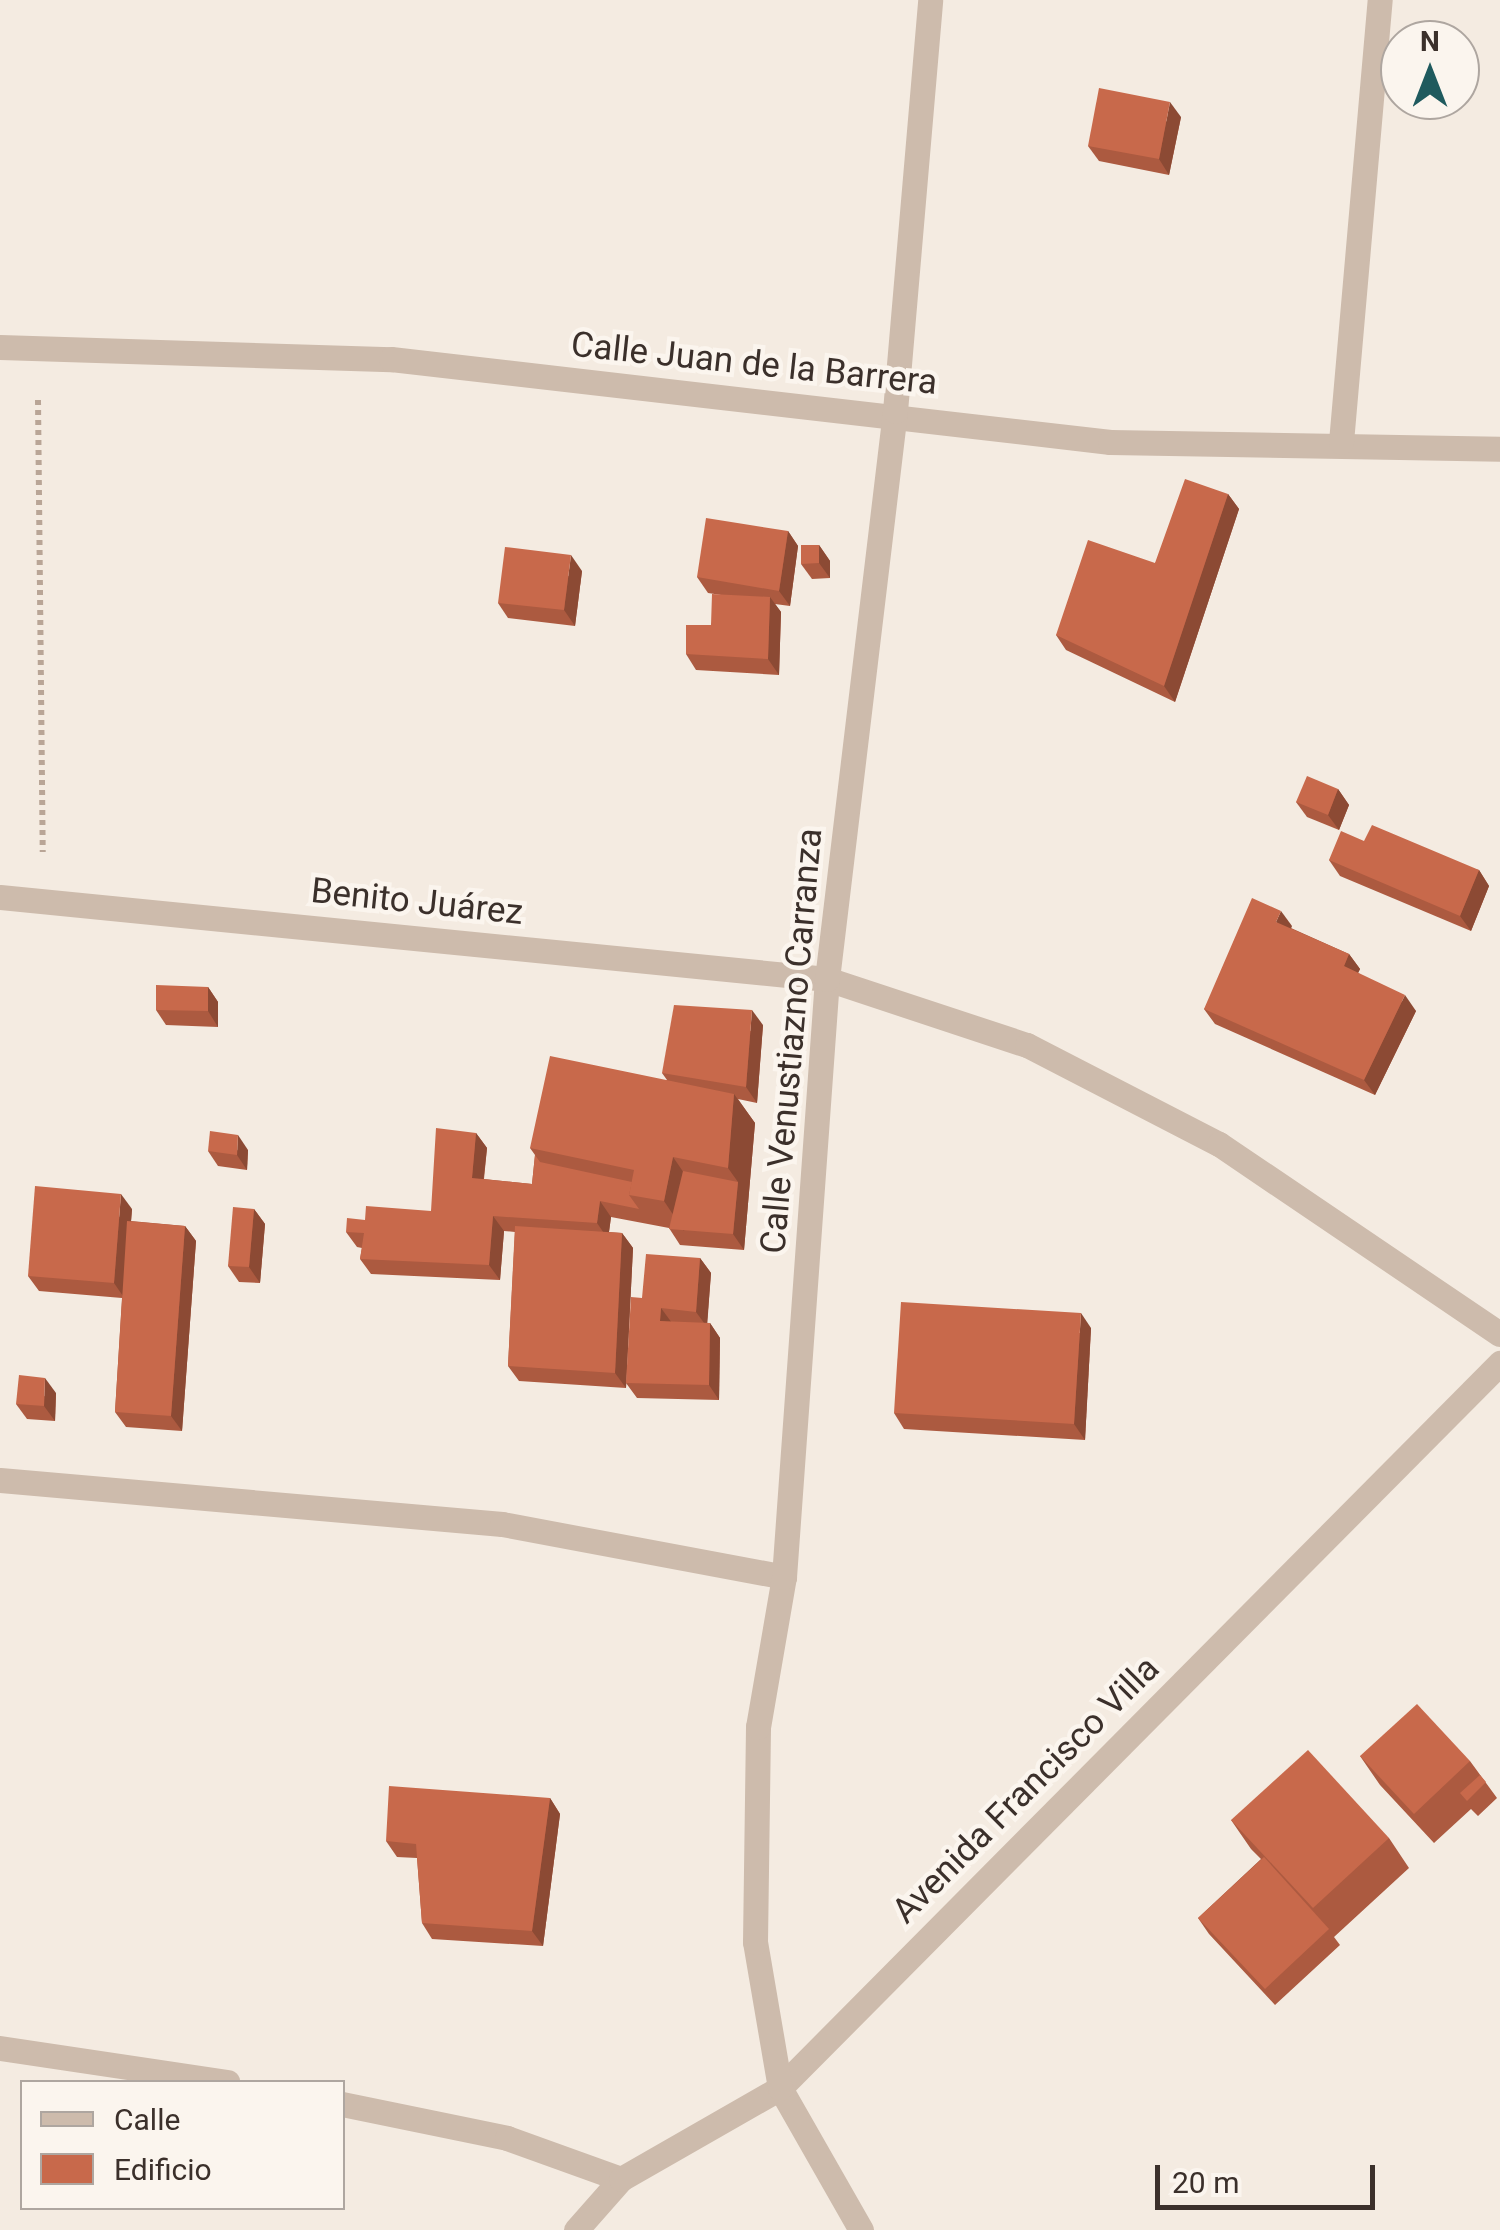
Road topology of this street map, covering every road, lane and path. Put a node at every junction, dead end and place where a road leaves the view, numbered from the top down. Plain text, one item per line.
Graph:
1 (930, 0) edge
2 (1380, 0) edge
3 (0, 347) edge
4 (38, 349) junction
5 (895, 411) junction
6 (1341, 442) junction
7 (1500, 449) edge
8 (0, 897) edge
9 (44, 899) junction
10 (828, 979) junction
11 (1500, 1334) edge
12 (1500, 1363) edge
13 (0, 1480) edge
14 (784, 1577) junction
15 (0, 2048) edge
16 (214, 2080) edge
17 (780, 2088) junction
18 (345, 2105) edge
19 (620, 2179) junction
20 (576, 2230) edge
21 (861, 2230) edge

1 - 5 street, Calle Venustiazno Carranza
2 - 6 street
3 - 4 street, Calle Juan de la Barrera
4 - 5 street, Calle Juan de la Barrera
4 - 9 path
5 - 6 street, Calle Juan de la Barrera
5 - 10 street, Calle Venustiazno Carranza
6 - 7 street, Calle Juan de la Barrera
8 - 9 street, Benito Juárez
9 - 10 street, Benito Juárez
10 - 11 street, Benito Juárez
10 - 14 street, Calle Venustiazno Carranza
12 - 17 street, Avenida Francisco Villa
13 - 14 street
14 - 17 street, Calle Venustiazno Carranza
15 - 16 street
17 - 19 street, Avenida Francisco Villa
17 - 21 street, Calle Venustiazno Carranza
18 - 19 street
19 - 20 street, Avenida Francisco Villa

